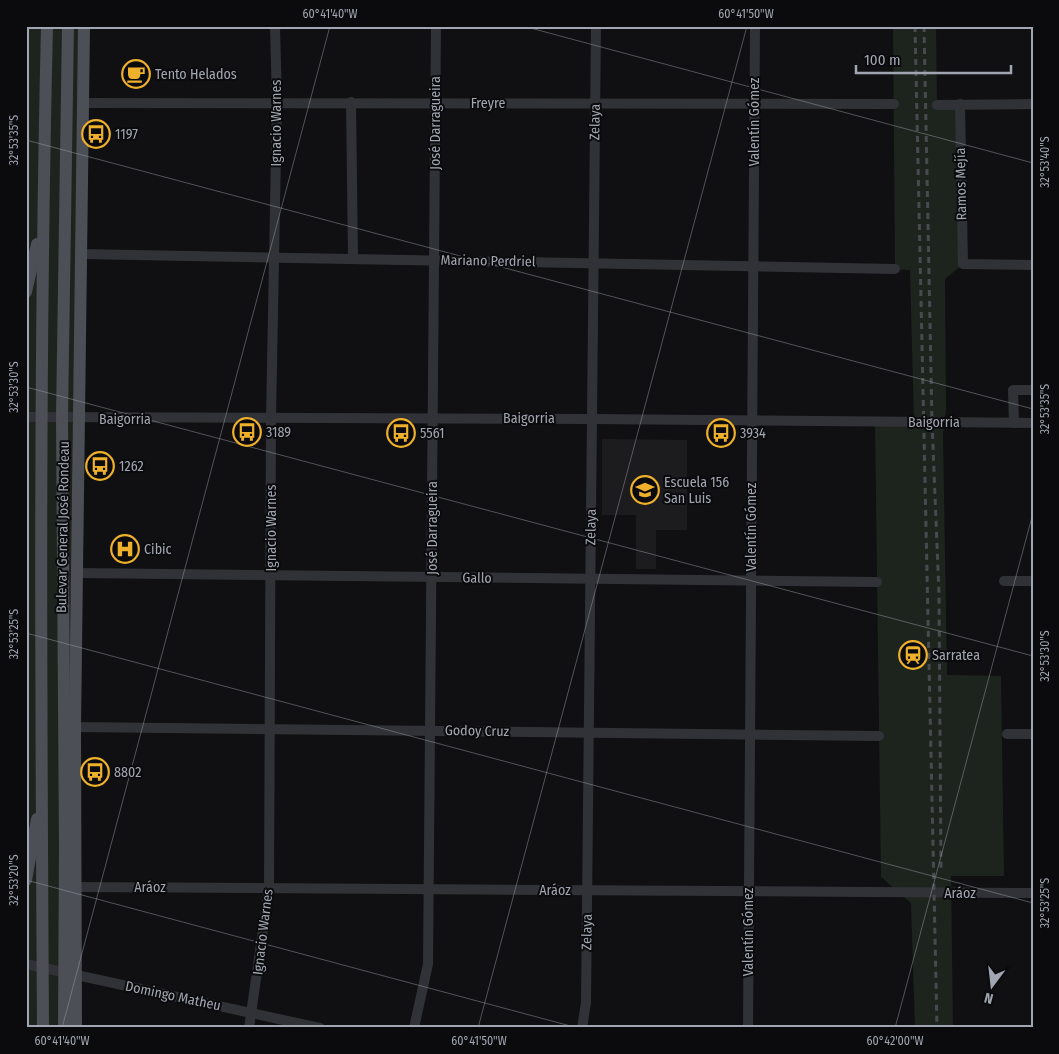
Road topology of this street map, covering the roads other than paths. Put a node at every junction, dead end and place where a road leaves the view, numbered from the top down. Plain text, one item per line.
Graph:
1 (47, 26) edge
2 (68, 26) edge
3 (84, 26) edge
4 (275, 26) edge
5 (436, 26) edge
6 (596, 26) edge
7 (755, 26) edge
8 (83, 71) junction
9 (277, 102) junction
10 (351, 102) junction
11 (83, 103) junction
12 (435, 103) junction
13 (596, 103) junction
14 (754, 104) junction
15 (894, 104) dead end
16 (960, 104) junction
17 (1033, 104) edge
18 (937, 105) dead end
19 (67, 128) junction
20 (42, 219) junction
21 (81, 254) junction
22 (275, 256) junction
23 (353, 258) junction
24 (434, 260) junction
25 (594, 263) junction
26 (1033, 265) edge
27 (753, 266) junction
28 (895, 269) dead end
29 (26, 292) edge
30 (1033, 390) edge
31 (26, 417) edge
32 (41, 418) junction
33 (62, 418) junction
34 (271, 418) junction
35 (433, 418) junction
36 (79, 419) junction
37 (592, 419) junction
38 (752, 421) junction
39 (1014, 423) junction
40 (1033, 423) edge
41 (77, 574) junction
42 (270, 576) junction
43 (431, 577) junction
44 (591, 579) junction
45 (751, 581) junction
46 (1004, 581) dead end
47 (1033, 581) edge
48 (877, 582) dead end
49 (77, 602) junction
50 (64, 627) junction
51 (75, 727) junction
52 (270, 728) junction
53 (430, 730) junction
54 (589, 732) junction
55 (750, 734) junction
56 (1007, 734) dead end
57 (1033, 734) edge
58 (879, 736) dead end
59 (43, 784) junction
60 (26, 880) edge
61 (77, 887) junction
62 (269, 888) junction
63 (429, 889) junction
64 (588, 890) junction
65 (749, 891) junction
66 (1033, 893) edge
67 (26, 964) edge
68 (43, 968) junction
69 (64, 973) junction
70 (77, 976) junction
71 (252, 1013) junction
72 (43, 1028) edge
73 (64, 1028) edge
74 (76, 1028) edge
75 (249, 1028) edge
76 (320, 1028) edge
77 (414, 1028) edge
78 (582, 1028) edge
79 (748, 1028) edge

1 - 20 main road, Bulevar General José Rondeau
2 - 19 main road, Bulevar General José Rondeau
3 - 8 main road, Bulevar General José Rondeau
4 - 9 street, Ignacio Warnes
5 - 12 street, José Darragueira
6 - 13 street, Zelaya
7 - 14 street, Valentín Gómez
8 - 11 main road, Bulevar General José Rondeau
8 - 19 main road
9 - 10 street, Freyre
9 - 11 street, Freyre
9 - 22 street, Ignacio Warnes
10 - 12 street, Freyre
10 - 23 street
11 - 21 main road, Bulevar General José Rondeau
12 - 13 street, Freyre
12 - 24 street, José Darragueira
13 - 14 street, Freyre
13 - 25 street, Zelaya
14 - 15 street, Freyre
14 - 27 street, Valentín Gómez
16 - 17 street
16 - 18 street
16 - 26 street, Ramos Mejía
19 - 33 main road, Bulevar General José Rondeau
20 - 29 main road
20 - 32 main road, Bulevar General José Rondeau
21 - 22 street, Mariano Perdriel
21 - 36 main road, Bulevar General José Rondeau
22 - 23 street, Mariano Perdriel
22 - 34 street, Ignacio Warnes
23 - 24 street, Mariano Perdriel
24 - 25 street, Mariano Perdriel
24 - 35 street, José Darragueira
25 - 27 street, Mariano Perdriel
25 - 37 street, Zelaya
27 - 28 street, Mariano Perdriel
27 - 38 street, Valentín Gómez
30 - 39 street
31 - 32 street, Baigorria
32 - 33 street, Baigorria
32 - 59 main road, Bulevar General José Rondeau
33 - 36 street, Baigorria
33 - 50 main road, Bulevar General José Rondeau
34 - 35 street, Baigorria
34 - 36 street, Baigorria
34 - 42 street, Ignacio Warnes
35 - 37 street, Baigorria
35 - 43 street, José Darragueira
36 - 41 main road, Bulevar General José Rondeau
37 - 38 street, Baigorria
37 - 44 street, Zelaya
38 - 39 street, Baigorria
38 - 45 street, Valentín Gómez
39 - 40 street, Baigorria
41 - 42 street, Gallo
41 - 49 main road, Bulevar General José Rondeau
42 - 43 street, Gallo
42 - 52 street, Ignacio Warnes
43 - 44 street, Gallo
43 - 53 street, José Darragueira
44 - 45 street, Gallo
44 - 54 street, Zelaya
45 - 48 street, Gallo
45 - 55 street, Valentín Gómez
46 - 47 street
49 - 50 main road
49 - 51 main road, Bulevar General José Rondeau
50 - 69 main road, Bulevar General José Rondeau
51 - 52 street, Godoy Cruz
51 - 61 main road, Bulevar General José Rondeau
52 - 53 street, Godoy Cruz
52 - 62 street, Ignacio Warnes
53 - 54 street, Godoy Cruz
53 - 63 street, José Darragueira
54 - 55 street, Godoy Cruz
54 - 64 street, Zelaya
55 - 58 street, Godoy Cruz
55 - 65 street, Valentín Gómez
56 - 57 street
59 - 60 main road
59 - 68 main road, Bulevar General José Rondeau
61 - 62 street, Aráoz
61 - 70 main road, Bulevar General José Rondeau
62 - 63 street, Aráoz
62 - 71 street, Ignacio Warnes
63 - 64 street, Aráoz
63 - 77 street, José Darragueira
64 - 65 street, Aráoz
64 - 78 street, Zelaya
65 - 66 street, Aráoz
65 - 79 street, Valentín Gómez
67 - 68 street, Domingo Matheu
68 - 69 street, Domingo Matheu
68 - 72 main road, Bulevar General José Rondeau
69 - 70 street, Domingo Matheu
69 - 73 main road, Bulevar General José Rondeau
70 - 71 street, Domingo Matheu
70 - 74 main road, Bulevar General José Rondeau
71 - 75 street, Ignacio Warnes
71 - 76 street, Domingo Matheu

